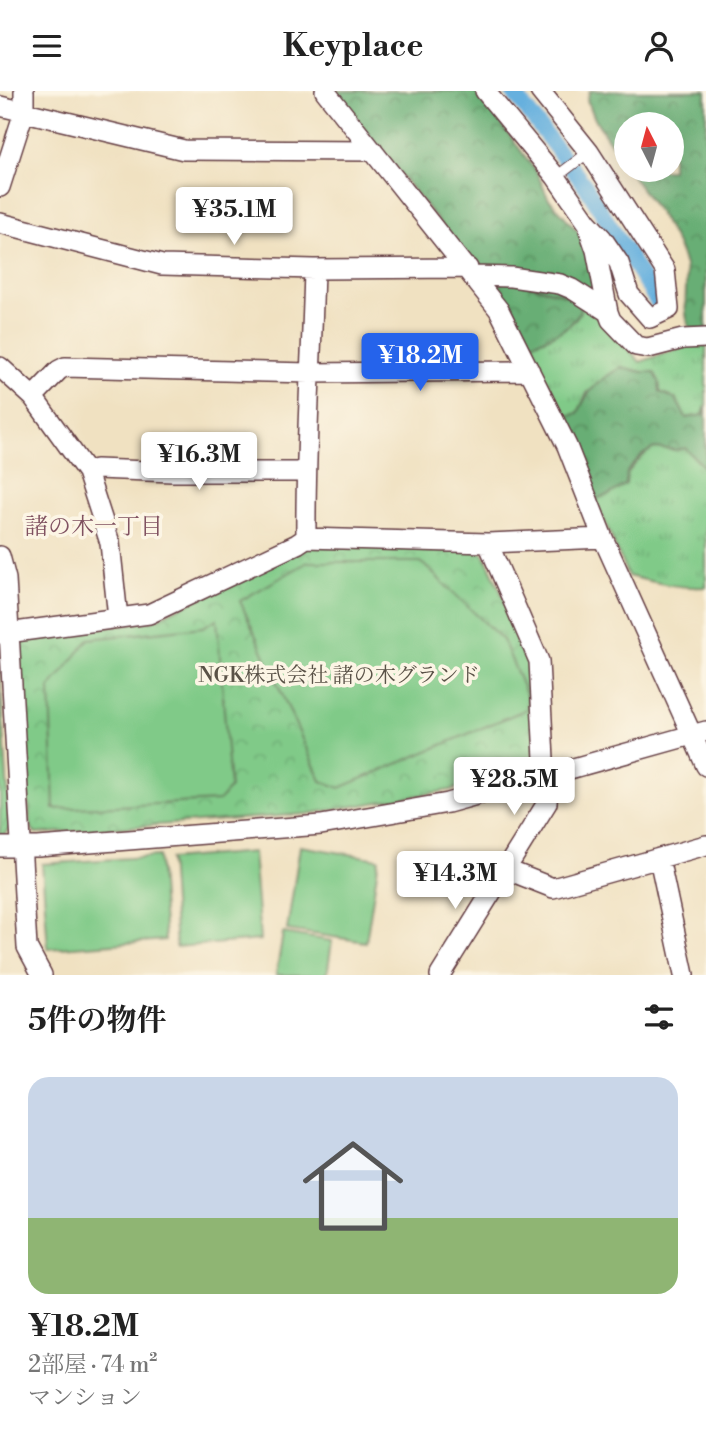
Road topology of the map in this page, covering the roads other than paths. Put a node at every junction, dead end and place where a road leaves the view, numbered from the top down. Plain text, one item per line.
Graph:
1 (24, 91) edge
2 (326, 91) edge
3 (485, 91) edge
4 (540, 91) edge
5 (0, 106) edge
6 (24, 112) junction
7 (373, 151) junction
8 (589, 152) junction
9 (558, 176) junction
10 (0, 187) edge
11 (587, 222) junction
12 (0, 223) edge
13 (314, 269) junction
14 (471, 272) junction
15 (607, 312) junction
16 (706, 338) edge
17 (0, 367) edge
18 (530, 371) junction
19 (310, 373) junction
20 (33, 397) junction
21 (87, 472) junction
22 (305, 472) junction
23 (306, 538) junction
24 (603, 538) junction
25 (488, 543) junction
26 (0, 556) edge
27 (118, 618) junction
28 (5, 633) edge
29 (699, 733) edge
30 (706, 766) edge
31 (548, 776) junction
32 (706, 845) edge
33 (22, 846) junction
34 (0, 847) edge
35 (659, 858) junction
36 (505, 869) junction
37 (680, 974) edge
38 (43, 975) edge
39 (440, 975) edge

1 - 6 street
2 - 7 street
3 - 9 street
4 - 8 street
5 - 6 street
6 - 7 street
6 - 10 street
7 - 14 street
8 - 9 lane
8 - 11 street
9 - 11 street
11 - 15 street
12 - 13 street
13 - 14 street
13 - 19 street
14 - 15 street
14 - 18 street
15 - 16 street
17 - 20 street
18 - 19 street
18 - 24 street
19 - 20 street
19 - 22 street
20 - 21 street
21 - 22 street
21 - 27 street
22 - 23 street
23 - 25 street
23 - 27 street
24 - 25 street
24 - 29 street
25 - 31 street
26 - 28 street
27 - 28 street
28 - 33 street
29 - 30 street
29 - 31 street
31 - 33 street
31 - 36 street
32 - 35 street
33 - 34 street
33 - 38 street
35 - 36 street
35 - 37 street
36 - 39 street

